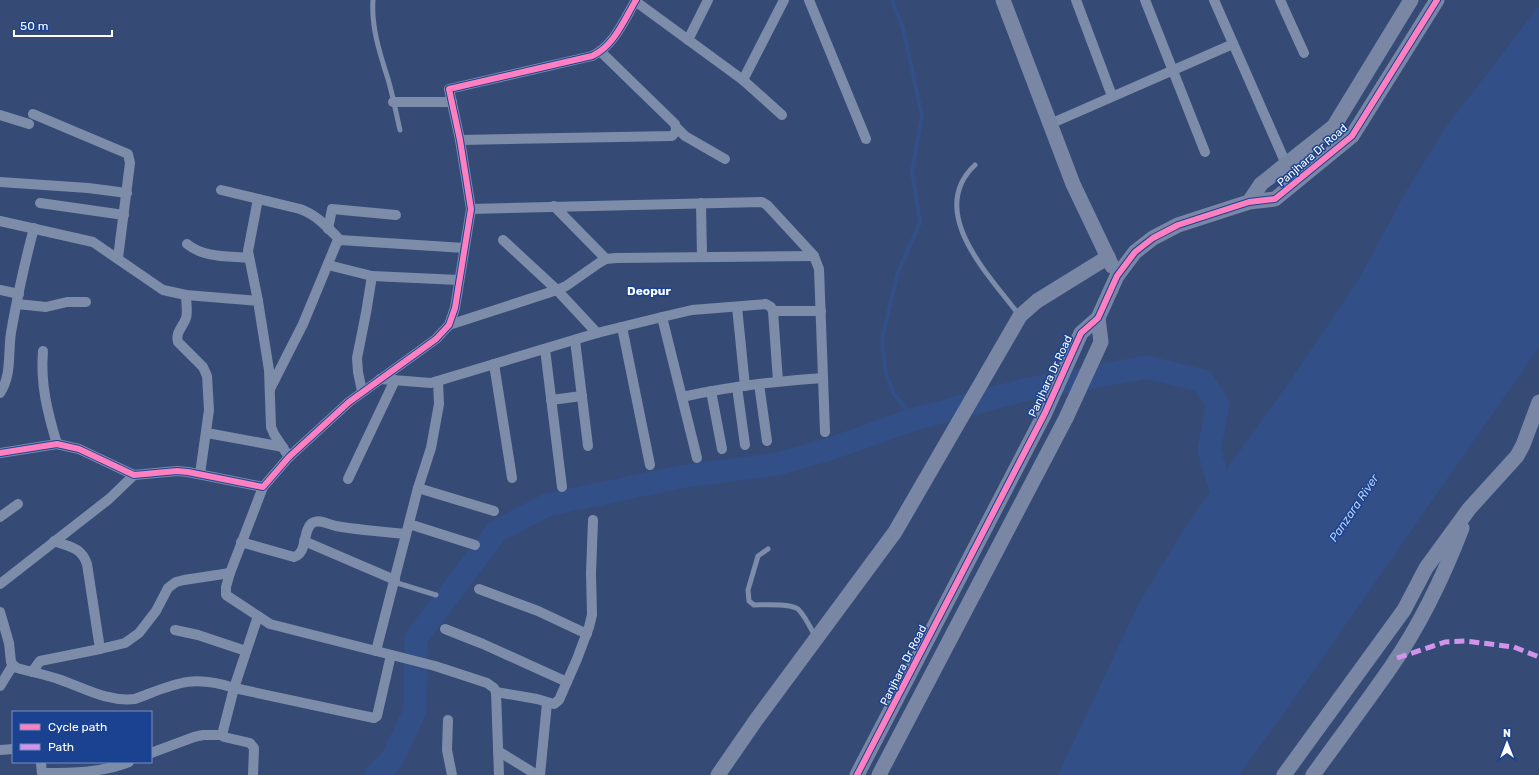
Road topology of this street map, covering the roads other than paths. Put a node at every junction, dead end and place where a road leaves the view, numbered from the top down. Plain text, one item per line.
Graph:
1 (373, 0) edge
2 (636, 0) edge
3 (708, 0) edge
4 (784, 0) edge
5 (809, 0) edge
6 (1003, 0) edge
7 (1076, 0) edge
8 (1145, 0) edge
9 (1214, 0) edge
10 (1280, 0) edge
11 (1411, 0) edge
12 (1437, 0) edge
13 (688, 40) junction
14 (1234, 44) junction
15 (601, 52) junction
16 (1304, 53) dead end
17 (1173, 69) junction
18 (743, 80) junction
19 (1112, 96) junction
20 (393, 102) junction
21 (452, 102) junction
22 (33, 114) dead end
23 (0, 115) edge
24 (782, 115) dead end
25 (29, 124) dead end
26 (1050, 124) junction
27 (677, 128) junction
28 (400, 130) dead end
29 (866, 139) dead end
30 (460, 140) junction
31 (1205, 152) dead end
32 (725, 159) dead end
33 (1286, 164) junction
34 (975, 165) dead end
35 (0, 182) edge
36 (221, 190) dead end
37 (127, 193) junction
38 (258, 199) junction
39 (1249, 202) junction
40 (40, 203) dead end
41 (701, 203) junction
42 (554, 206) junction
43 (470, 208) junction
44 (124, 215) junction
45 (396, 215) dead end
46 (0, 221) edge
47 (34, 228) junction
48 (328, 229) junction
49 (340, 240) junction
50 (503, 240) dead end
51 (187, 244) dead end
52 (464, 248) junction
53 (814, 256) junction
54 (702, 257) junction
55 (1108, 257) junction
56 (118, 258) junction
57 (249, 258) junction
58 (606, 260) junction
59 (328, 265) junction
60 (372, 276) junction
61 (1117, 276) junction
62 (459, 280) junction
63 (0, 290) edge
64 (557, 290) junction
65 (186, 295) junction
66 (18, 299) junction
67 (258, 301) junction
68 (86, 302) dead end
69 (737, 307) junction
70 (773, 311) junction
71 (820, 311) junction
72 (1020, 316) junction
73 (662, 317) junction
74 (1098, 318) junction
75 (449, 325) junction
76 (622, 327) junction
77 (597, 333) junction
78 (575, 340) junction
79 (545, 349) junction
80 (43, 352) dead end
81 (494, 364) junction
82 (823, 378) junction
83 (380, 379) junction
84 (395, 380) junction
85 (438, 381) junction
86 (778, 381) junction
87 (759, 384) junction
88 (741, 386) junction
89 (270, 390) junction
90 (362, 391) junction
91 (711, 391) junction
92 (0, 393) edge
93 (582, 396) junction
94 (682, 397) junction
95 (551, 400) junction
96 (1537, 409) edge
97 (825, 432) dead end
98 (207, 433) junction
99 (767, 441) dead end
100 (57, 444) junction
101 (745, 445) dead end
102 (588, 446) dead end
103 (283, 447) junction
104 (722, 449) dead end
105 (0, 453) edge
106 (289, 457) junction
107 (697, 458) dead end
108 (650, 465) dead end
109 (200, 474) junction
110 (134, 475) junction
111 (512, 478) dead end
112 (348, 479) dead end
113 (263, 487) junction
114 (562, 487) dead end
115 (418, 488) junction
116 (18, 504) dead end
117 (1469, 509) junction
118 (494, 511) dead end
119 (0, 517) edge
120 (593, 520) dead end
121 (408, 529) junction
122 (54, 541) junction
123 (304, 541) junction
124 (242, 542) junction
125 (475, 544) dead end
126 (768, 549) dead end
127 (230, 573) junction
128 (395, 581) junction
129 (0, 583) edge
130 (479, 589) dead end
131 (436, 596) dead end
132 (0, 612) edge
133 (258, 616) junction
134 (445, 629) dead end
135 (175, 630) dead end
136 (587, 634) junction
137 (816, 638) junction
138 (100, 650) junction
139 (246, 651) junction
140 (376, 651) junction
141 (391, 655) junction
142 (13, 666) junction
143 (32, 672) junction
144 (567, 682) junction
145 (0, 686) edge
146 (234, 688) junction
147 (496, 692) junction
148 (547, 703) junction
149 (448, 720) dead end
150 (222, 735) junction
151 (12, 749) edge
152 (0, 750) edge
153 (498, 750) junction
154 (152, 754) edge
155 (42, 763) edge
156 (126, 763) edge
157 (42, 774) edge
158 (253, 775) edge
159 (452, 775) edge
160 (499, 775) edge
161 (539, 775) edge
162 (718, 775) edge
163 (857, 775) edge
164 (879, 775) edge
165 (1284, 775) edge
166 (1313, 775) edge

1 - 20 lane
2 - 13 street
2 - 15 street
3 - 13 street
4 - 18 street
5 - 29 street
6 - 26 street
7 - 19 street
8 - 17 street
9 - 14 street
10 - 16 street
11 - 33 street, Panjhara Dr Road
12 - 39 street, Panjhara Dr Road
13 - 18 street
14 - 17 street
14 - 33 street
15 - 21 street
15 - 27 street
17 - 19 street
17 - 31 street
18 - 24 street
19 - 26 street
20 - 21 street
20 - 28 lane
21 - 30 street
22 - 37 street
23 - 25 street
26 - 55 street
27 - 30 street
27 - 32 street
30 - 43 street
33 - 39 street, Panjhara Dr Road
34 - 72 lane
35 - 37 street
36 - 38 street
37 - 44 street
38 - 48 street
38 - 57 street
39 - 61 street, Panjhara Dr Road
40 - 44 street
41 - 42 street
41 - 53 street
41 - 54 street
42 - 43 street
42 - 58 street
43 - 52 street
44 - 56 street
45 - 48 street
46 - 47 street
47 - 56 street
47 - 66 street
48 - 49 street
49 - 52 street
49 - 59 street
50 - 64 street
51 - 57 street
52 - 62 street
53 - 54 street
53 - 71 street
54 - 58 street
55 - 61 street
55 - 72 street
56 - 65 street
57 - 67 street
58 - 64 street
59 - 60 street
59 - 89 street
60 - 62 street
60 - 90 street
61 - 74 street, Panjhara Dr Road
62 - 75 street
63 - 66 street
64 - 75 street
64 - 77 street
65 - 67 street
65 - 98 street
66 - 68 street
66 - 92 street
67 - 89 street
69 - 70 street
69 - 73 street
69 - 88 street
70 - 71 street
70 - 86 street
71 - 82 street
72 - 137 street
73 - 76 street
73 - 94 street
74 - 163 street, Panjhara Dr Road
74 - 164 street
75 - 83 street
76 - 77 street
76 - 108 street
77 - 78 street
78 - 79 street
78 - 93 street
79 - 81 street
79 - 95 street
80 - 100 street
81 - 85 street
81 - 111 street
82 - 86 street
82 - 97 street
83 - 84 street
83 - 90 street
84 - 85 street
84 - 112 street
85 - 115 street
86 - 87 street
87 - 88 street
87 - 99 street
88 - 91 street
88 - 101 street
89 - 103 street
90 - 106 street
91 - 94 street
91 - 104 street
93 - 95 street
93 - 102 street
94 - 107 street
95 - 114 street
96 - 117 street
98 - 103 street
98 - 109 street
100 - 105 street
100 - 110 street
103 - 106 street
106 - 113 street
109 - 110 street
109 - 113 street
110 - 122 street
113 - 124 street
115 - 118 street
115 - 121 street
116 - 119 street
117 - 165 street
117 - 166 street
120 - 136 street
121 - 123 street
121 - 125 street
121 - 128 street
122 - 129 street
122 - 138 street
123 - 124 street
123 - 128 street
124 - 127 street
126 - 137 lane
127 - 133 street
127 - 138 street
128 - 131 lane
128 - 140 street
130 - 136 street
132 - 142 street
133 - 139 street
133 - 140 street
134 - 144 street
135 - 139 street
136 - 144 street
137 - 162 street
138 - 143 street
139 - 146 street
140 - 141 street
141 - 146 street
141 - 147 street
142 - 143 street
142 - 145 street
143 - 146 street
144 - 148 street
146 - 150 street
147 - 148 street
147 - 153 street
148 - 161 street
149 - 159 street
150 - 154 street
150 - 158 street
151 - 152 street
153 - 160 street
153 - 161 street
155 - 157 street
156 - 157 street

